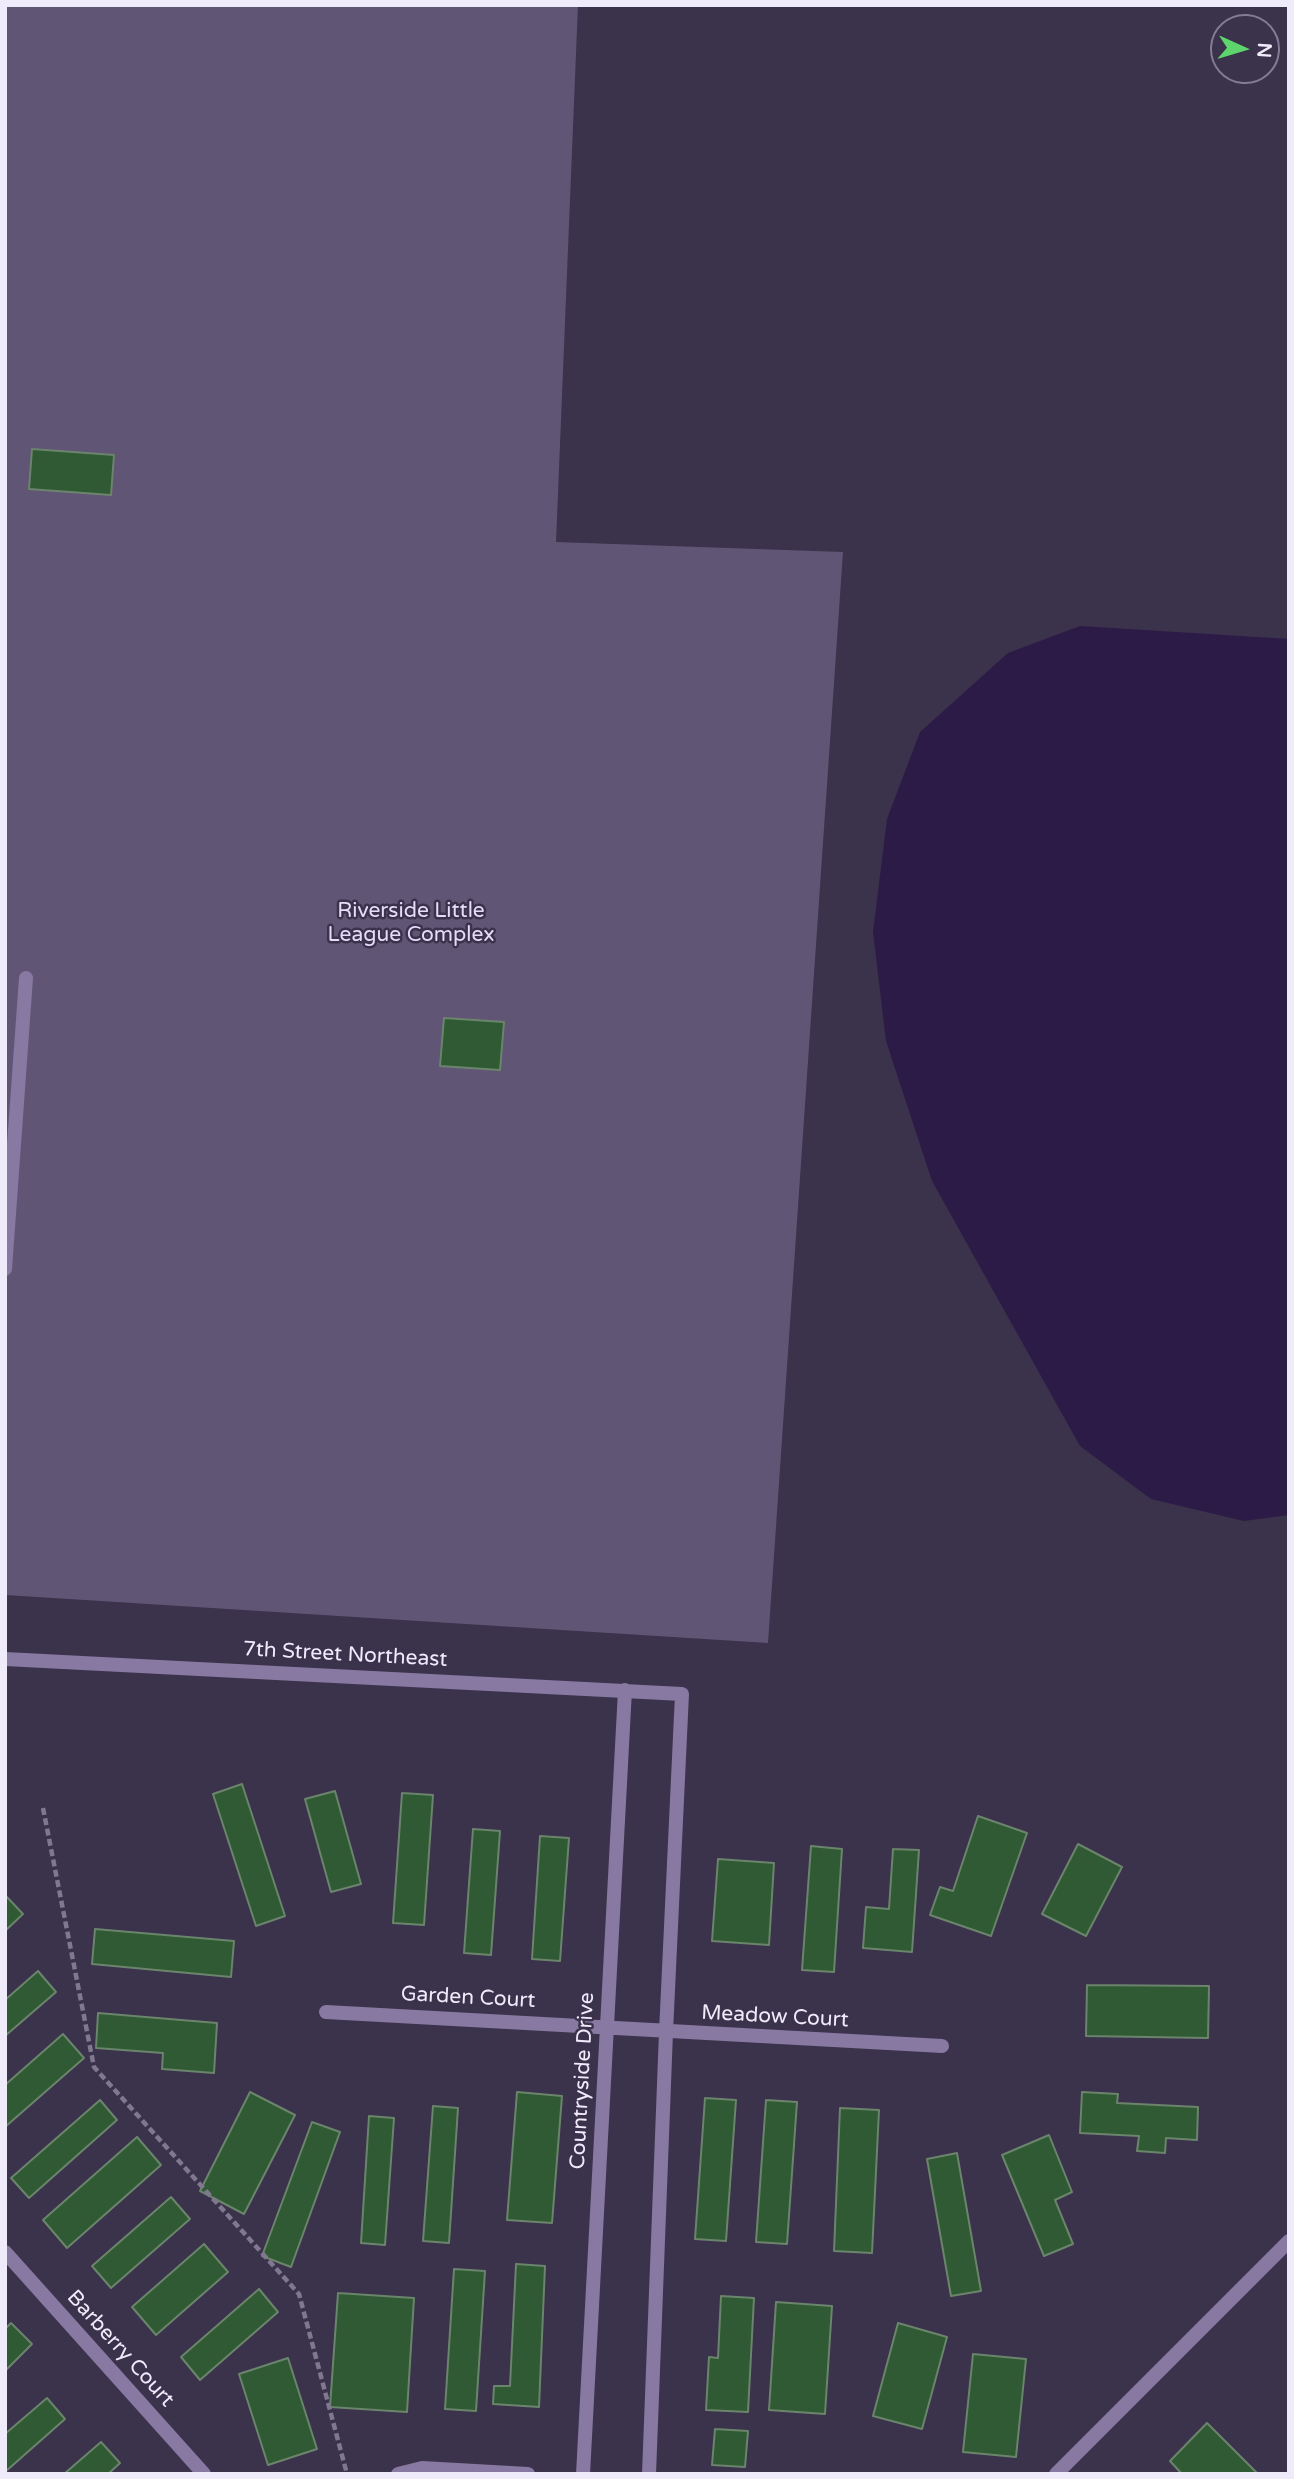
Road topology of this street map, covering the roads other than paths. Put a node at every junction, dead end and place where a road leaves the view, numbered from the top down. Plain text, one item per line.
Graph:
1 (26, 978) dead end
2 (5, 1269) edge
3 (5, 1659) edge
4 (625, 1690) junction
5 (326, 2012) dead end
6 (607, 2027) junction
7 (666, 2032) junction
8 (942, 2046) dead end
9 (1289, 2241) edge
10 (5, 2252) edge
11 (204, 2474) edge
12 (398, 2474) edge
13 (528, 2474) edge
14 (583, 2474) edge
15 (649, 2474) edge
16 (1056, 2474) edge

1 - 2 street
3 - 4 street, 7th Street Northeast
4 - 6 street, Countryside Drive
4 - 7 street, 7th Street Northeast
5 - 6 street, Garden Court
6 - 7 street, Meadow Court
6 - 14 street, Countryside Drive
7 - 8 street, Meadow Court
7 - 15 street
9 - 16 street
10 - 11 street, Barberry Court
12 - 13 street

